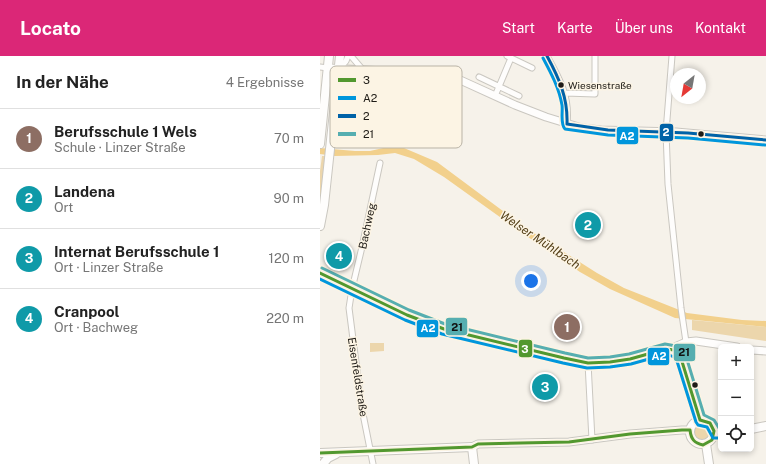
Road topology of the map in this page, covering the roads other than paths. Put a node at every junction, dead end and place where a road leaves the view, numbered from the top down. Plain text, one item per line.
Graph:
1 (329, 56) edge
2 (340, 56) edge
3 (349, 56) edge
4 (547, 56) edge
5 (595, 56) edge
6 (672, 56) edge
7 (509, 57) edge
8 (339, 66) edge
9 (342, 66) edge
10 (358, 66) edge
11 (324, 68) edge
12 (532, 68) dead end
13 (479, 77) dead end
14 (462, 81) edge
15 (499, 86) junction
16 (565, 92) junction
17 (495, 96) junction
18 (519, 96) dead end
19 (567, 124) junction
20 (666, 132) junction
21 (766, 140) edge
22 (320, 144) edge
23 (331, 148) edge
24 (380, 163) dead end
25 (320, 226) edge
26 (320, 273) edge
27 (352, 289) junction
28 (686, 342) junction
29 (720, 344) edge
30 (670, 349) junction
31 (754, 350) edge
32 (766, 350) edge
33 (588, 363) junction
34 (685, 368) junction
35 (700, 420) junction
36 (766, 426) edge
37 (754, 428) edge
38 (690, 430) junction
39 (718, 434) edge
40 (592, 440) junction
41 (706, 444) junction
42 (472, 447) junction
43 (371, 451) junction
44 (341, 452) junction
45 (320, 453) edge
46 (323, 464) edge
47 (373, 464) edge
48 (474, 464) edge
49 (709, 464) edge

1 - 11 main road
2 - 8 main road
3 - 9 street
3 - 10 street
4 - 16 street
5 - 16 street
6 - 20 street
7 - 12 street
7 - 15 street
11 - 22 main road
13 - 15 street
14 - 17 street
15 - 17 street
15 - 18 street
16 - 19 street
17 - 19 street
19 - 20 street
20 - 21 street
20 - 28 street
23 - 25 main road
24 - 27 street, Bachweg
26 - 27 main road
27 - 33 main road
27 - 43 street, Eisenfeldstraße
28 - 29 street
28 - 30 street
28 - 34 street
30 - 33 main road
30 - 34 main road
31 - 32 street
33 - 40 street
34 - 35 main road
35 - 38 main road
35 - 39 main road
36 - 37 main road
38 - 40 street
38 - 41 main road
39 - 41 main road
40 - 42 street
41 - 49 main road
42 - 43 main road
42 - 48 main road
43 - 44 main road
43 - 47 street, Eisenfeldstraße
44 - 45 main road
44 - 46 main road

